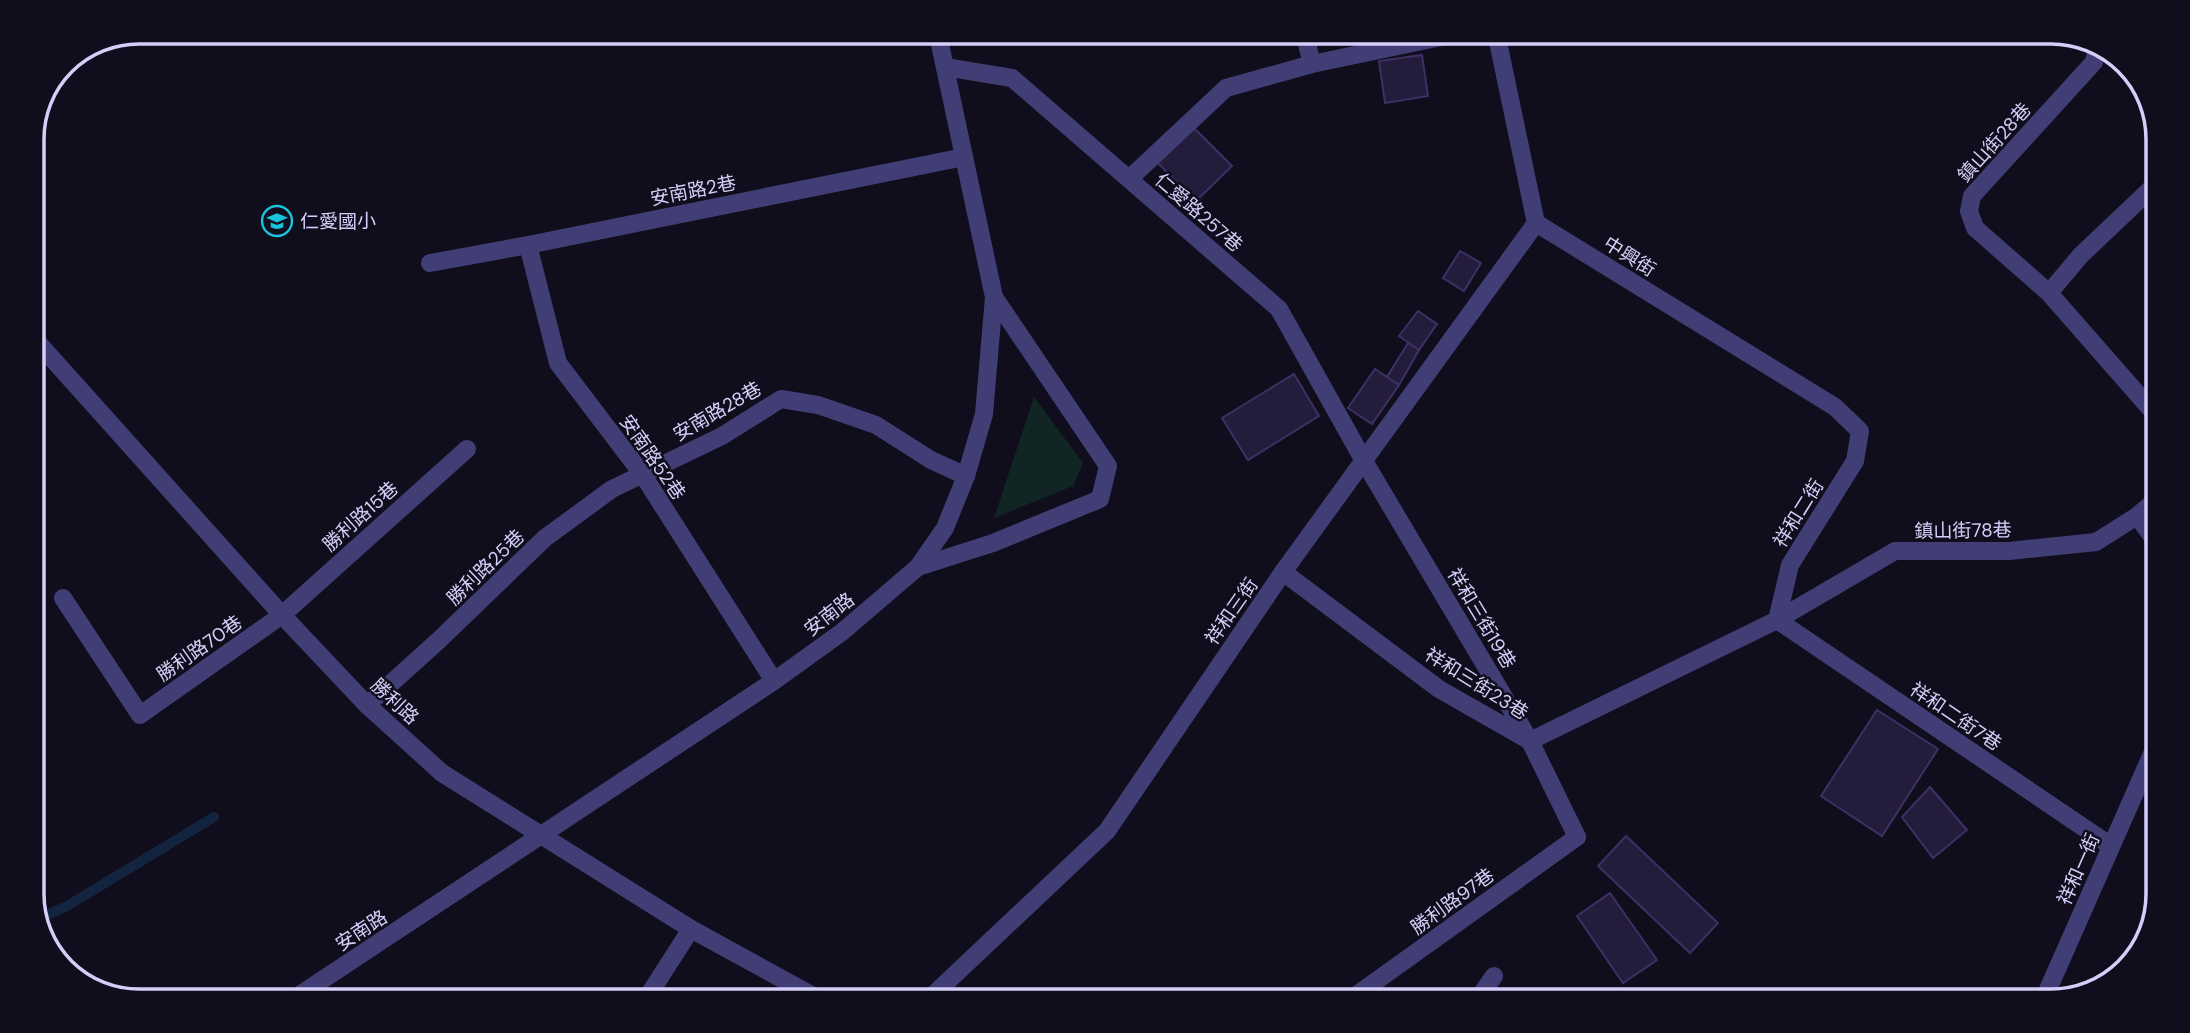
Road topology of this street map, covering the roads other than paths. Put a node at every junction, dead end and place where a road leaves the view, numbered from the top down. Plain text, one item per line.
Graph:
1 (940, 44) edge
2 (1307, 44) edge
3 (1408, 44) edge
4 (1498, 44) edge
5 (2096, 54) edge
6 (1312, 64) junction
7 (945, 67) junction
8 (964, 157) junction
9 (1129, 179) junction
10 (2146, 193) edge
11 (1536, 223) junction
12 (528, 245) junction
13 (430, 262) dead end
14 (2049, 293) junction
15 (994, 297) junction
16 (44, 349) edge
17 (2146, 404) edge
18 (1860, 431) joint
19 (467, 449) dead end
20 (1364, 461) junction
21 (643, 475) junction
22 (966, 476) junction
23 (2146, 508) edge
24 (2137, 516) junction
25 (2146, 528) edge
26 (918, 567) junction
27 (1283, 572) junction
28 (63, 598) dead end
29 (282, 615) junction
30 (1777, 620) junction
31 (774, 681) junction
32 (367, 705) junction
33 (1530, 740) junction
34 (2146, 767) edge
35 (542, 835) junction
36 (1577, 838) joint
37 (2111, 846) junction
38 (691, 929) junction
39 (1494, 975) dead end
40 (309, 989) edge
41 (652, 989) edge
42 (800, 989) edge
43 (939, 989) edge
44 (1366, 989) edge
45 (1485, 989) edge
46 (2049, 989) edge

1 - 7 street, 安南路
2 - 6 street
3 - 6 street
4 - 11 street
5 - 14 street, 鎮山街28巷
6 - 9 street
7 - 8 street, 安南路
7 - 9 street, 仁愛路257巷
8 - 12 street, 安南路2巷
8 - 15 street, 安南路
9 - 20 street, 仁愛路257巷
10 - 14 street
11 - 18 street, 中興街
11 - 20 street, 祥和三街
12 - 13 street, 安南路2巷
12 - 21 street, 安南路52巷
14 - 17 street, 鎮山街28巷
15 - 22 street, 安南路
15 - 26 street
16 - 29 street, 勝利路
18 - 30 street, 祥和二街
19 - 29 street, 勝利路15巷
20 - 27 street, 祥和三街
20 - 33 street, 祥和三街19巷
21 - 22 street, 安南路28巷
21 - 31 street, 安南路52巷
21 - 32 street, 勝利路25巷
22 - 26 street, 安南路
23 - 24 street, 鎮山街78巷
24 - 25 street
24 - 30 street, 鎮山街78巷
26 - 31 street, 安南路
27 - 33 street, 祥和三街23巷
27 - 43 street, 祥和三街
28 - 29 street, 勝利路70巷
29 - 32 street, 勝利路
30 - 33 street, 祥和三街23巷
30 - 37 street, 祥和二街7巷
31 - 35 street, 安南路
32 - 35 street, 勝利路
33 - 36 street, 祥和三街19巷
34 - 37 street, 祥和一街
35 - 38 street, 勝利路
35 - 40 street, 安南路
36 - 44 street, 勝利路97巷
37 - 46 street, 祥和一街
38 - 41 street
38 - 42 street, 勝利路
39 - 45 street

